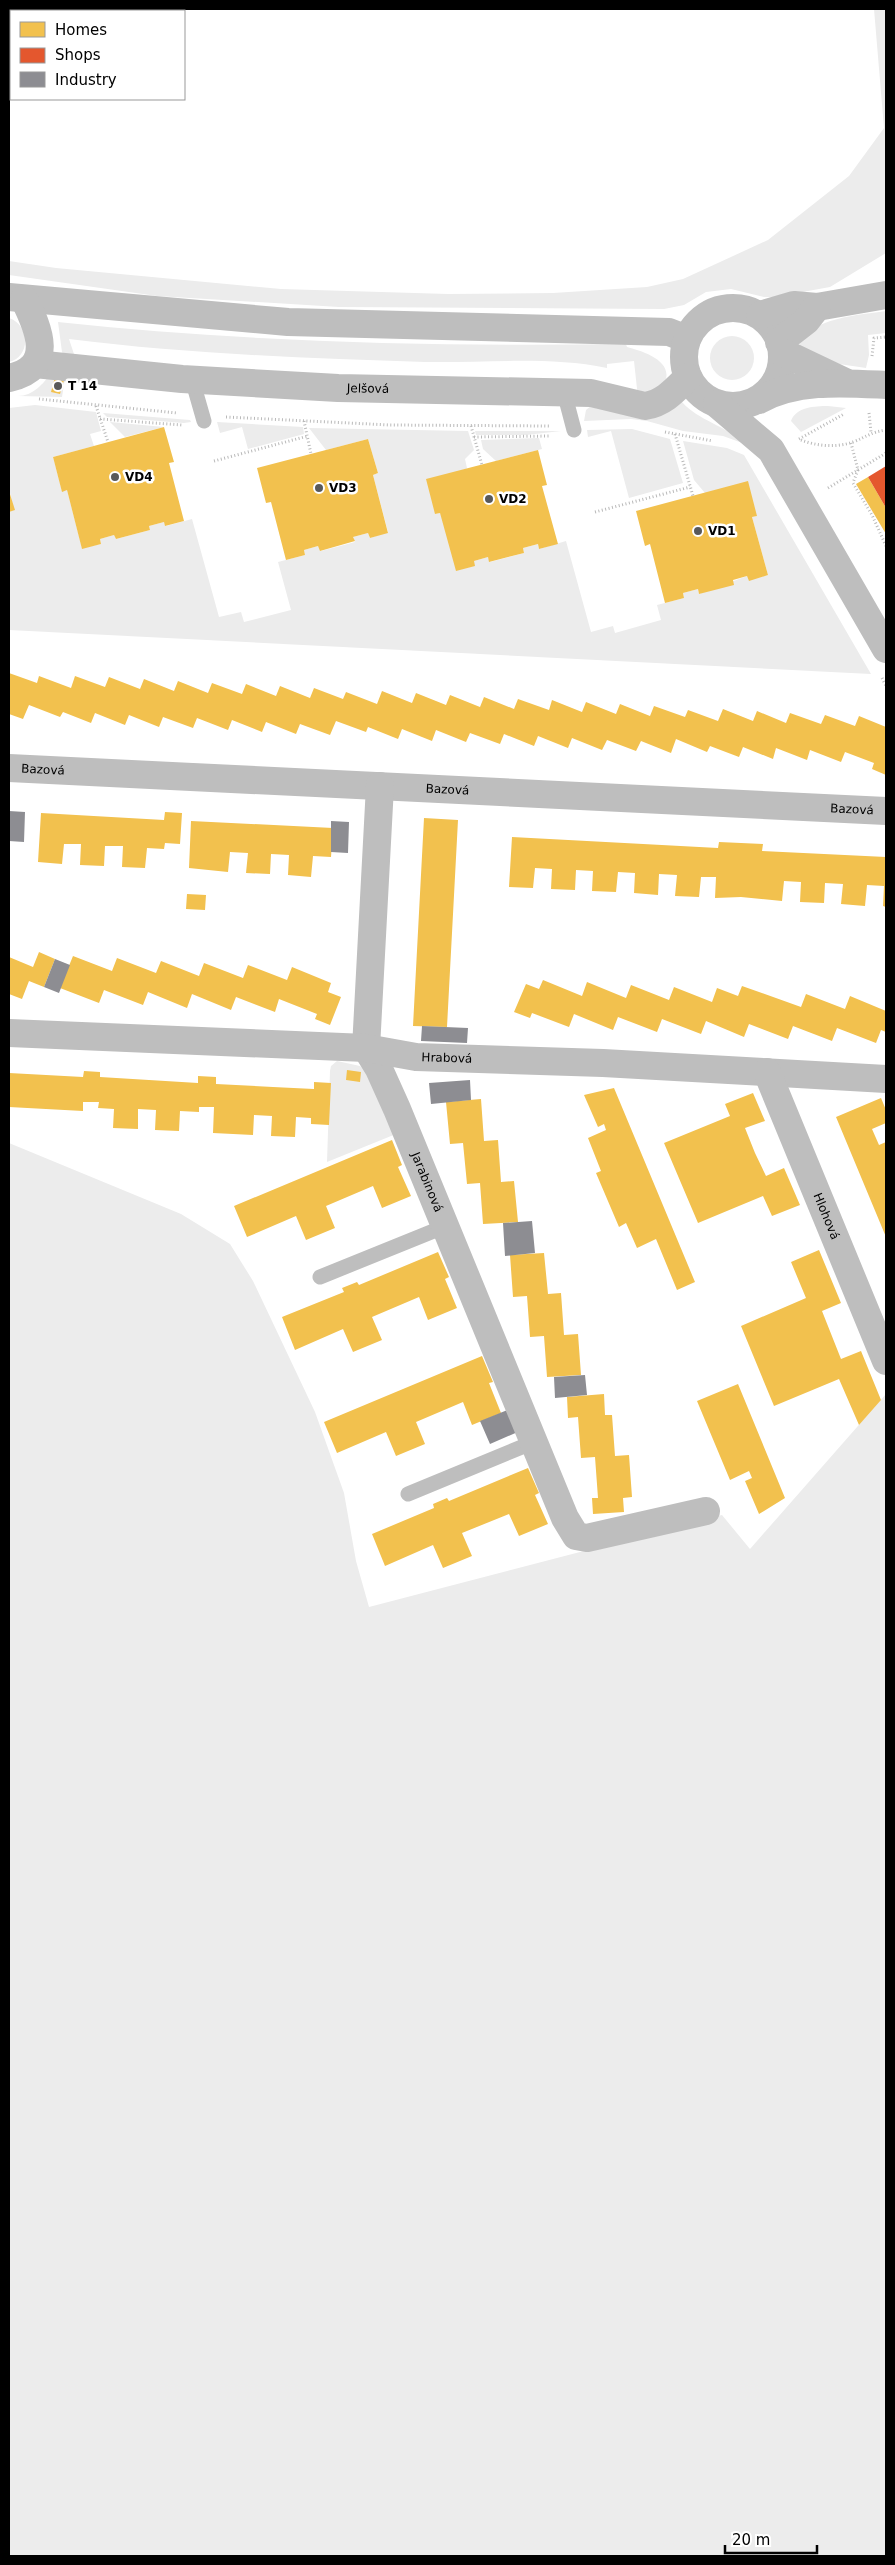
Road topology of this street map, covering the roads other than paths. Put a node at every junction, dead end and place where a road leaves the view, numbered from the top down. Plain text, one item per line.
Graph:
1 (886, 295) edge
2 (16, 298) edge
3 (817, 307) junction
4 (760, 315) junction
5 (687, 339) junction
6 (780, 347) junction
7 (35, 364) junction
8 (688, 377) junction
9 (9, 378) edge
10 (192, 379) junction
11 (845, 382) junction
12 (886, 385) edge
13 (564, 392) junction
14 (759, 399) junction
15 (717, 404) junction
16 (203, 418) road end
17 (573, 428) road end
18 (781, 442) junction
19 (886, 649) edge
20 (9, 768) edge
21 (380, 786) junction
22 (886, 811) edge
23 (9, 1033) edge
24 (366, 1048) junction
25 (767, 1072) junction
26 (886, 1079) edge
27 (446, 1226) junction
28 (320, 1277) dead end
29 (886, 1361) edge
30 (534, 1442) junction
31 (408, 1494) dead end
32 (706, 1511) dead end

1 - 3 street
2 - 5 street
2 - 7 street
3 - 4 street
3 - 6 street
4 - 5 street
4 - 6 street
5 - 8 street
6 - 11 street
6 - 14 street
7 - 9 street
7 - 10 street, Jelšová
8 - 13 street, Jelšová
8 - 15 street
10 - 13 street, Jelšová
10 - 16 lane
11 - 12 street
11 - 14 street
13 - 17 lane
14 - 15 street
14 - 18 street
15 - 18 street
18 - 19 street
20 - 21 street, Bazová
21 - 22 street, Bazová
21 - 24 street
23 - 24 street, Hrabová
24 - 25 street, Hrabová
24 - 27 street, Jarabinová
25 - 26 street, Hrabová
25 - 29 street, Hlohová
27 - 28 lane
27 - 30 street, Jarabinová
30 - 31 lane
30 - 32 street, Jarabinová

